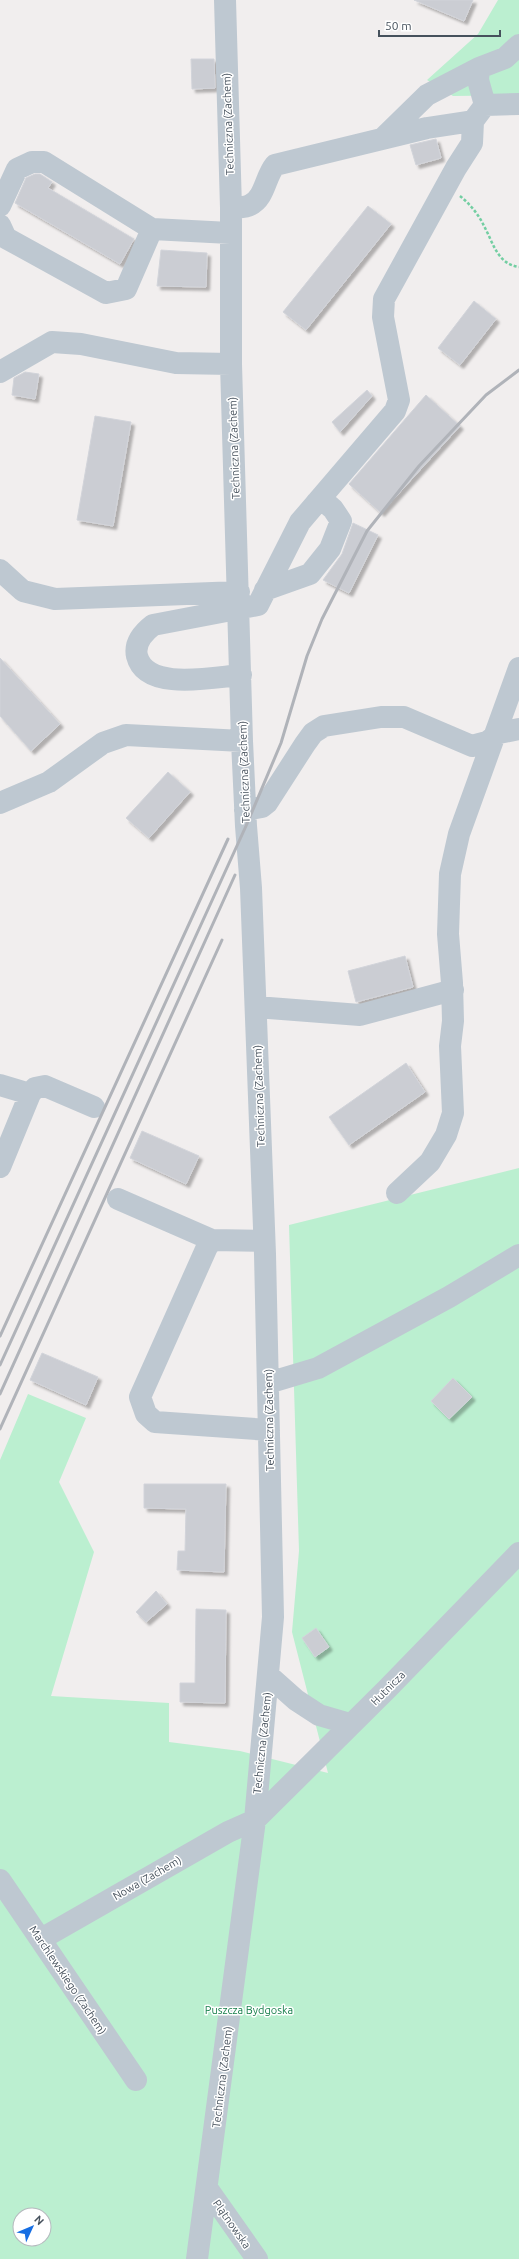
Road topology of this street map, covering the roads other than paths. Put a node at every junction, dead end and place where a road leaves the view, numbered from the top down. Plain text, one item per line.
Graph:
1 (225, 0) edge
2 (519, 45) edge
3 (479, 68) junction
4 (519, 104) edge
5 (479, 113) junction
6 (382, 139) junction
7 (0, 206) edge
8 (231, 208) junction
9 (0, 225) edge
10 (152, 229) junction
11 (230, 233) junction
12 (231, 364) junction
13 (0, 372) edge
14 (316, 503) junction
15 (0, 570) edge
16 (265, 590) junction
17 (239, 600) junction
18 (519, 668) edge
19 (241, 675) junction
20 (519, 729) edge
21 (495, 736) junction
22 (242, 741) junction
23 (0, 803) edge
24 (245, 810) junction
25 (453, 990) junction
26 (256, 1007) junction
27 (0, 1085) edge
28 (30, 1094) junction
29 (94, 1107) dead end
30 (0, 1167) edge
31 (396, 1192) dead end
32 (118, 1199) dead end
33 (212, 1240) junction
34 (264, 1240) junction
35 (519, 1255) edge
36 (268, 1383) junction
37 (269, 1430) junction
38 (519, 1553) edge
39 (269, 1676) junction
40 (350, 1724) junction
41 (255, 1820) junction
42 (0, 1880) edge
43 (41, 1939) junction
44 (136, 2080) dead end
45 (207, 2188) junction
46 (197, 2259) edge
47 (257, 2259) edge

1 - 8 street, Techniczna (Zachem)
2 - 3 street
3 - 5 street
3 - 6 street
4 - 5 street
5 - 6 street
5 - 14 street
6 - 8 street
7 - 10 street
8 - 11 street, Techniczna (Zachem)
9 - 10 street
10 - 11 street
11 - 12 street, Techniczna (Zachem)
12 - 13 street
12 - 17 street, Techniczna (Zachem)
14 - 16 street
14 - 16 street
15 - 17 street
16 - 17 street
17 - 19 street, Techniczna (Zachem)
17 - 19 street
18 - 21 street
19 - 22 street, Techniczna (Zachem)
20 - 21 street
21 - 24 street
21 - 25 street
22 - 23 street
22 - 24 street, Techniczna (Zachem)
24 - 26 street, Techniczna (Zachem)
25 - 26 street
25 - 31 street
26 - 34 street, Techniczna (Zachem)
27 - 28 street
28 - 29 street
28 - 30 street
32 - 33 street
33 - 34 street
33 - 37 street
34 - 36 street, Techniczna (Zachem)
35 - 36 street
36 - 37 street, Techniczna (Zachem)
37 - 39 street, Techniczna (Zachem)
38 - 40 street, Hutnicza
39 - 40 street
39 - 41 street, Techniczna (Zachem)
40 - 41 street, Hutnicza
41 - 43 street, Nowa (Zachem)
41 - 45 street, Techniczna (Zachem)
42 - 43 street, Marchlewskiego (Zachem)
43 - 44 street, Marchlewskiego (Zachem)
45 - 46 street, Techniczna (Zachem)
45 - 47 street, Plątnowska

